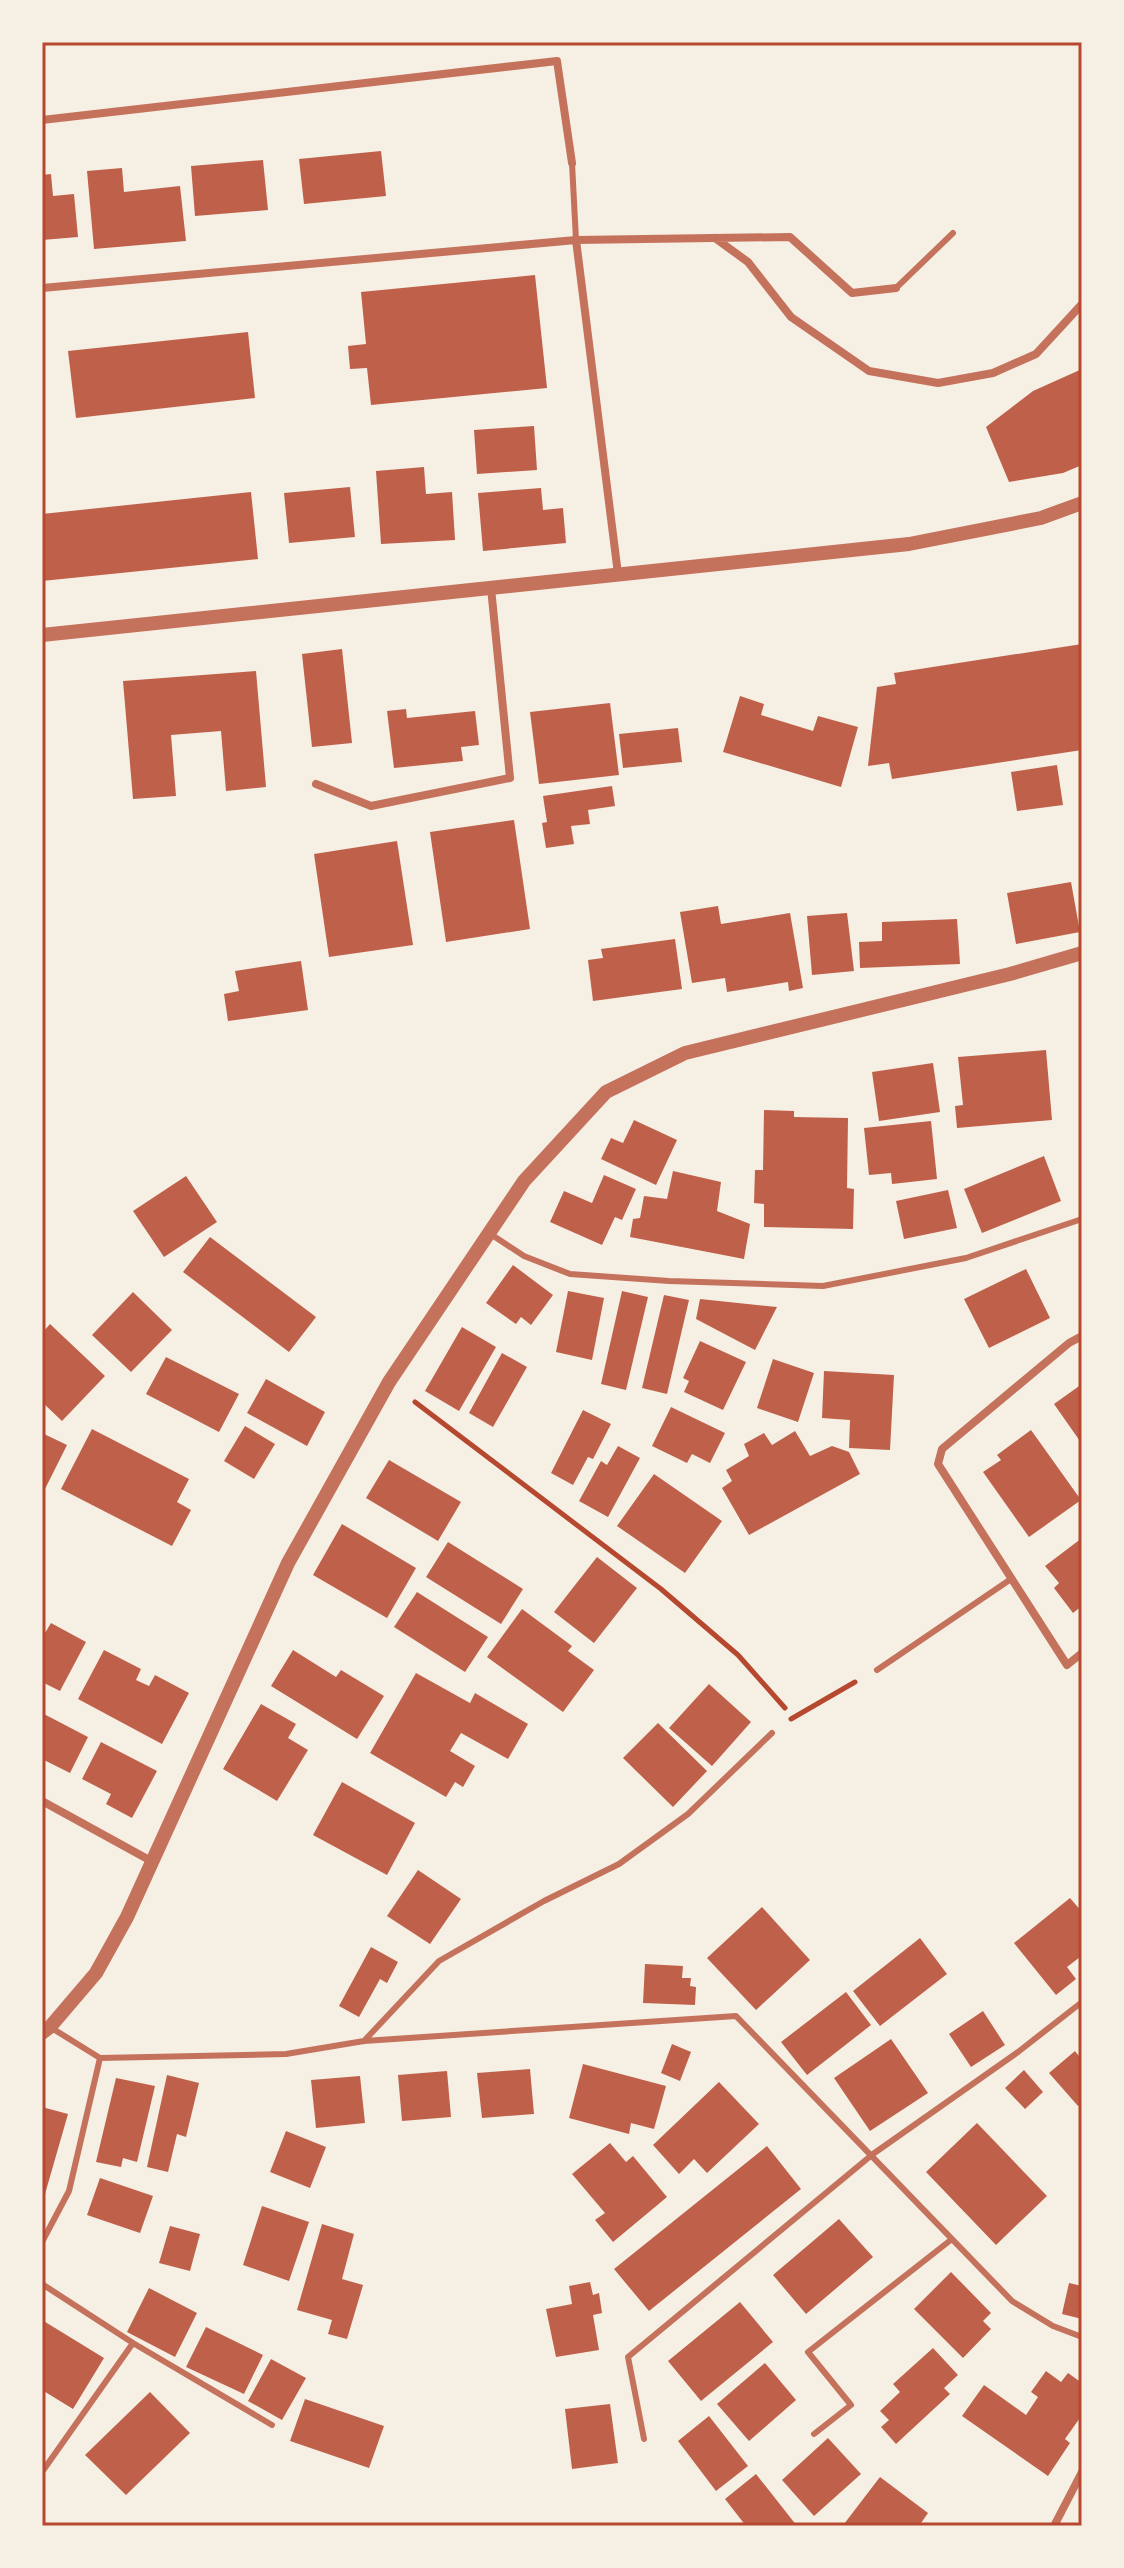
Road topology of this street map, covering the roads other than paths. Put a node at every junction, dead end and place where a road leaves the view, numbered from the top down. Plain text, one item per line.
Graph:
1 (42, 120) edge
2 (572, 163) joint
3 (953, 233) dead end
4 (715, 238) junction
5 (576, 240) junction
6 (42, 288) edge
7 (896, 288) joint
8 (1082, 304) edge
9 (1082, 503) edge
10 (618, 574) junction
11 (491, 588) junction
12 (42, 635) edge
13 (316, 784) dead end
14 (1082, 953) edge
15 (1082, 1219) edge
16 (488, 1232) junction
17 (1082, 1336) edge
18 (1011, 1579) junction
19 (1082, 1653) edge
20 (877, 1670) road end
21 (772, 1733) dead end
22 (42, 1801) edge
23 (153, 1862) junction
24 (1082, 2002) edge
25 (46, 2030) edge
26 (364, 2041) junction
27 (100, 2058) junction
28 (873, 2154) junction
29 (952, 2239) junction
30 (42, 2242) edge
31 (42, 2284) edge
32 (1082, 2337) edge
33 (133, 2343) junction
34 (272, 2425) dead end
35 (814, 2434) dead end
36 (644, 2439) dead end
37 (42, 2472) edge
38 (1082, 2472) edge
39 (1054, 2526) edge

1 - 2 street
2 - 5 lane
3 - 7 lane
4 - 5 street
4 - 7 street
4 - 8 street
5 - 6 street
5 - 10 street
9 - 10 street
10 - 11 street
11 - 12 street
11 - 13 street
14 - 16 street
15 - 16 lane
16 - 23 street
17 - 18 street
18 - 19 street
18 - 20 lane
21 - 26 lane
22 - 23 street
23 - 25 street
24 - 28 lane
25 - 27 lane
26 - 27 lane
26 - 28 lane
27 - 30 lane
28 - 29 lane
28 - 36 lane
29 - 32 lane
29 - 35 lane
31 - 33 lane
33 - 34 lane
33 - 37 lane
38 - 39 street

